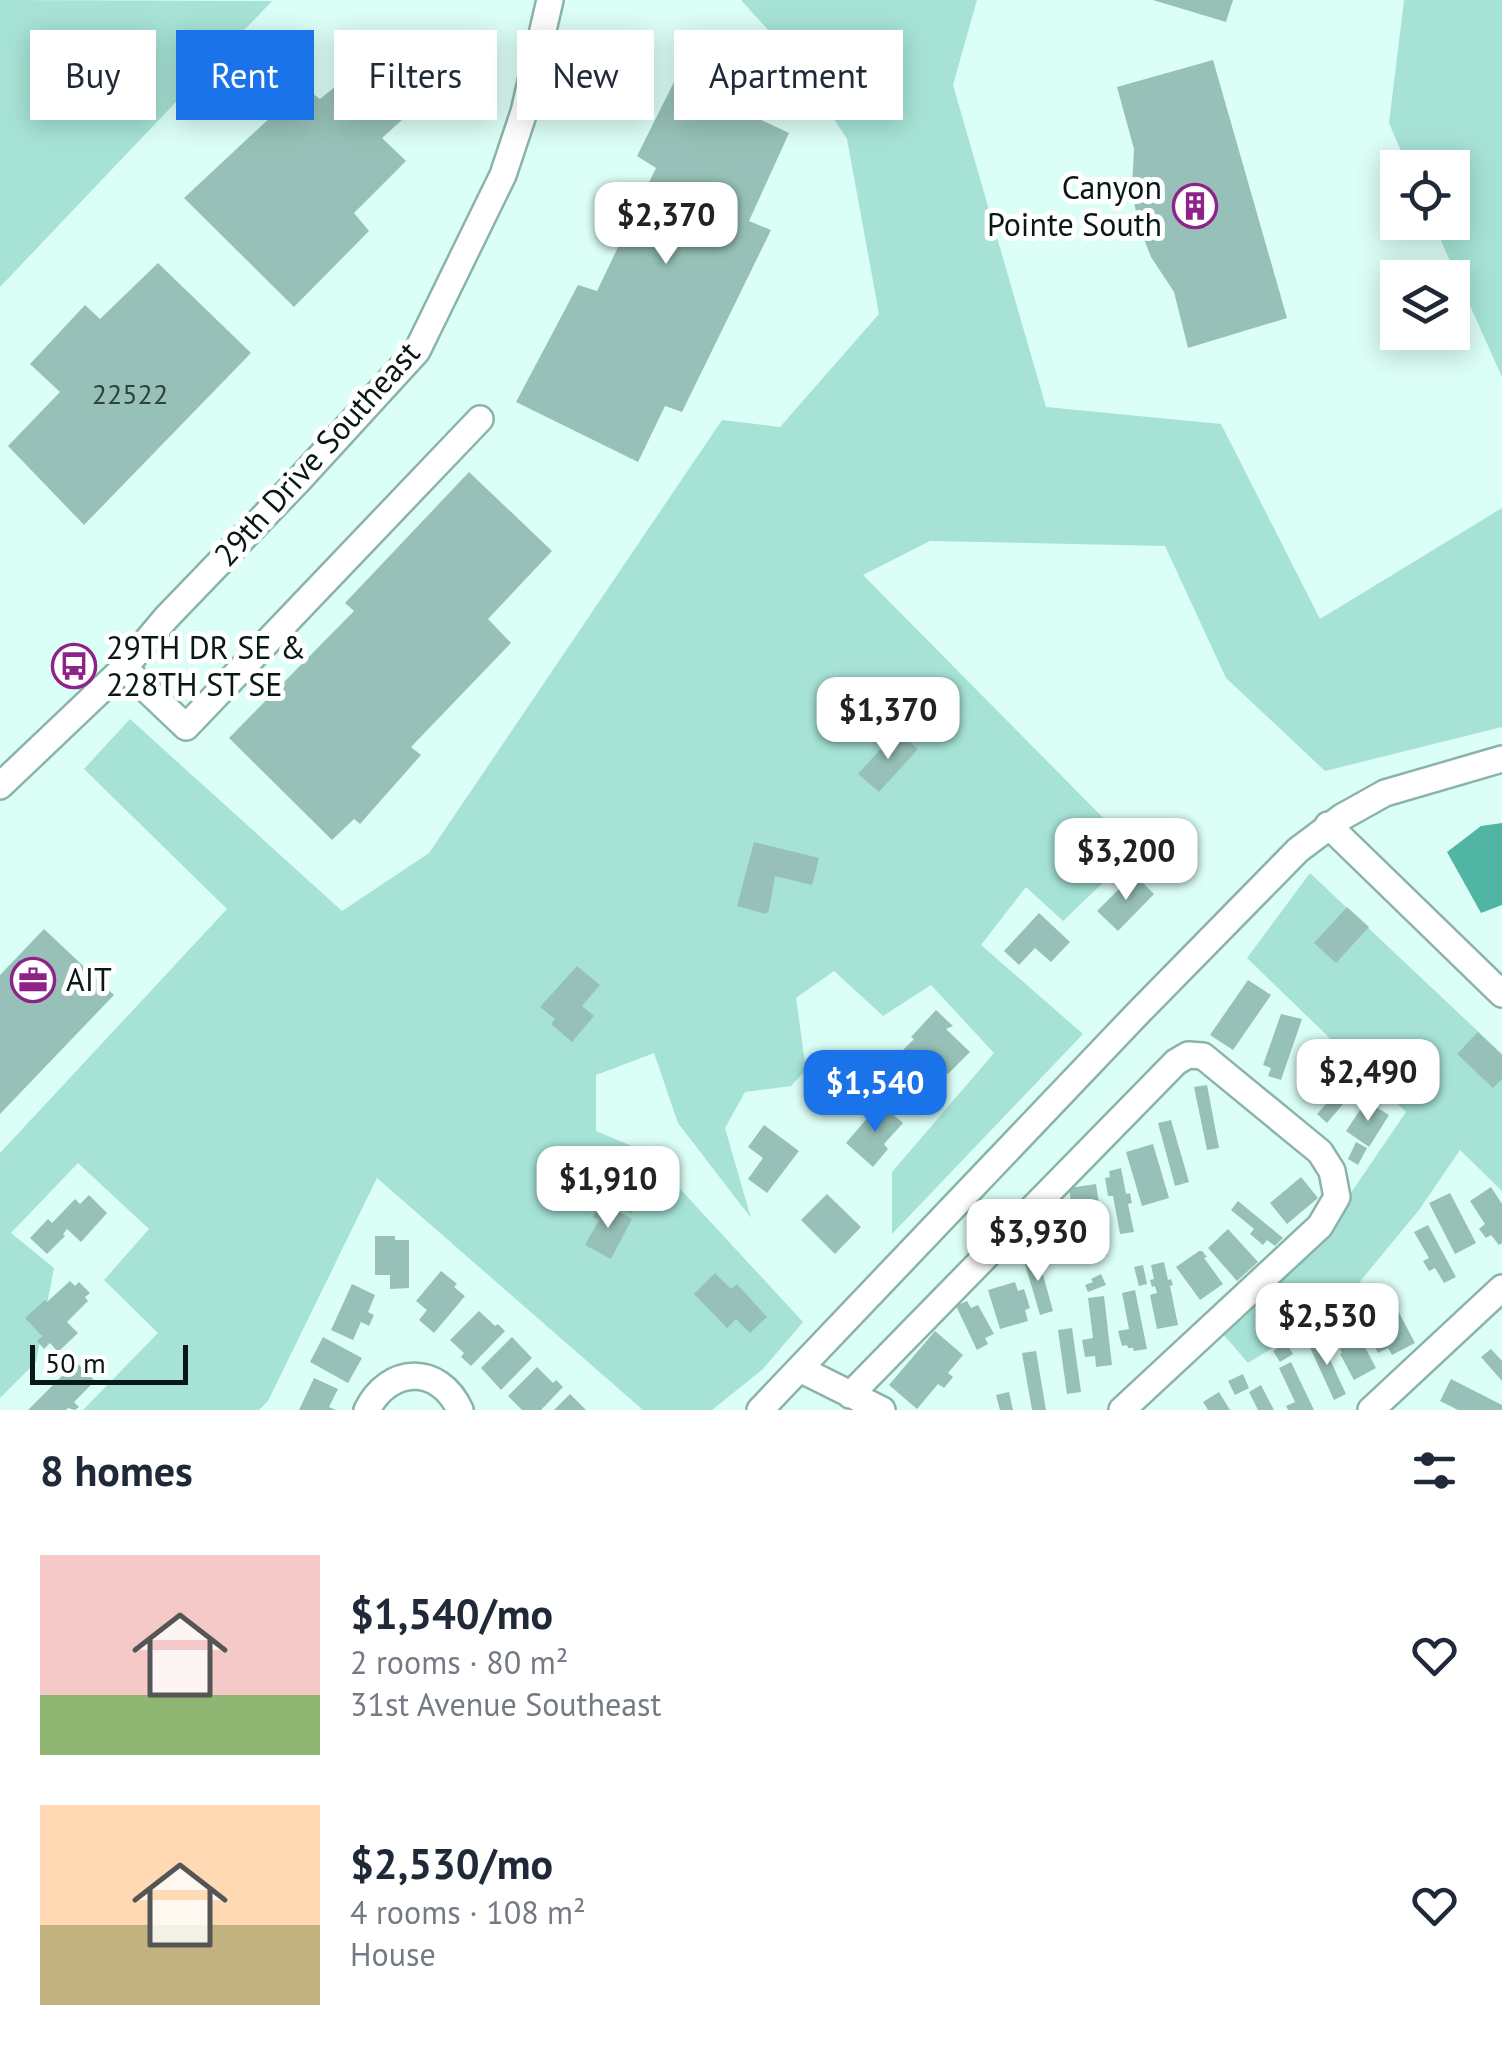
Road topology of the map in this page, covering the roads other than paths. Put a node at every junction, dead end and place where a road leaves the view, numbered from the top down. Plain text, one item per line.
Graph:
1 (550, 0) edge
2 (480, 419) dead end
3 (124, 668) junction
4 (1502, 759) edge
5 (0, 786) edge
6 (1328, 826) junction
7 (1502, 994) edge
8 (1502, 1288) edge
9 (800, 1369) junction
10 (850, 1395) junction
11 (367, 1410) edge
12 (460, 1410) edge
13 (760, 1410) edge
14 (882, 1410) edge
15 (1122, 1410) edge
16 (1370, 1410) edge

1 - 3 street, 29th Drive Southeast
2 - 3 street
3 - 5 street, 29th Drive Southeast
4 - 6 street
6 - 7 street
6 - 9 street
8 - 16 street
9 - 10 street
9 - 13 street
10 - 14 street
10 - 15 street
11 - 12 street

